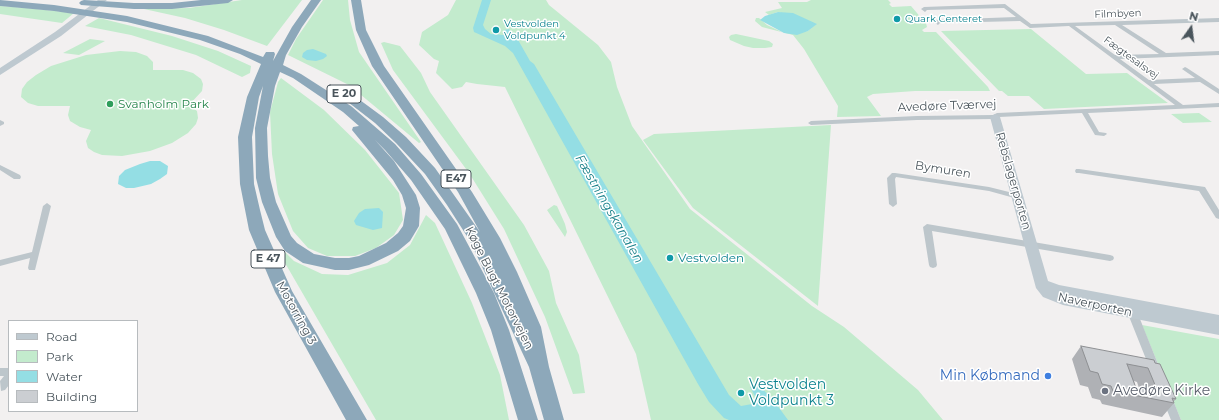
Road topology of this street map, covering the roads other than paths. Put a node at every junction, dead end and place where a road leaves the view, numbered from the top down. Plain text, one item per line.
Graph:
1 (21, 0) edge
2 (44, 0) edge
3 (103, 0) edge
4 (228, 0) edge
5 (307, 0) edge
6 (316, 0) edge
7 (356, 0) edge
8 (0, 3) edge
9 (926, 10) dead end
10 (1020, 19) junction
11 (1219, 20) edge
12 (938, 23) dead end
13 (1116, 23) junction
14 (1070, 24) junction
15 (282, 42) junction
16 (1218, 54) edge
17 (1165, 55) junction
18 (1114, 57) junction
19 (1185, 69) dead end
20 (286, 71) junction
21 (0, 72) edge
22 (1202, 80) junction
23 (1148, 82) junction
24 (264, 83) junction
25 (1219, 92) edge
26 (1219, 105) edge
27 (1182, 107) junction
28 (1084, 111) junction
29 (995, 117) junction
30 (811, 123) dead end
31 (1104, 134) dead end
32 (0, 167) edge
33 (1079, 171) dead end
34 (17, 178) dead end
35 (1018, 197) junction
36 (893, 204) dead end
37 (47, 206) dead end
38 (1219, 216) edge
39 (1031, 245) junction
40 (35, 254) junction
41 (1110, 258) dead end
42 (0, 263) edge
43 (933, 265) dead end
44 (32, 268) dead end
45 (1041, 280) joint
46 (1130, 308) junction
47 (1219, 320) edge
48 (1219, 329) edge
49 (539, 367) junction
50 (8, 379) edge
51 (1159, 379) edge
52 (1, 387) edge
53 (1164, 391) edge
54 (357, 420) edge
55 (528, 420) edge
56 (554, 420) edge
57 (1176, 420) edge

1 - 49 highway, Køge Bugt Motorvejen / E 20
2 - 4 highway
3 - 21 street
5 - 15 highway, E 47
6 - 15 highway, E 47
7 - 49 highway, E47
8 - 20 highway, Køge Bugt Motorvejen / E 20
9 - 10 street, Filmbyen
10 - 12 street, Filmbyen
10 - 14 street, Filmbyen
11 - 13 street, Filmbyen
13 - 14 street, Filmbyen
13 - 17 street
14 - 18 street, Fægtesalsvej
15 - 24 highway, E 47
16 - 17 street
17 - 18 street
18 - 23 street, Fægtesalsvej
19 - 22 street
20 - 24 highway, E 47
20 - 55 highway, Køge Bugt Motorvejen / E 20
22 - 23 street
22 - 25 street
23 - 27 street, Fægtesalsvej
24 - 54 highway, Motorring 3 / E 47
26 - 27 street, Avedøre Tværvej
27 - 28 street, Avedøre Tværvej
28 - 29 street, Avedøre Tværvej
28 - 31 street
29 - 30 street, Avedøre Tværvej
29 - 35 street, Rebslagerporten
32 - 34 street
33 - 38 street
35 - 36 street, Bymuren
35 - 39 street, Rebslagerporten
37 - 40 street
39 - 41 street, Rebslagerporten
39 - 43 street, Rebslagerporten
39 - 45 street, Rebslagerporten
40 - 42 street
40 - 44 street
45 - 46 street, Naverporten
46 - 47 street, Naverporten
46 - 48 street, Naverporten
46 - 51 street
49 - 56 highway, E 20
50 - 52 street
53 - 57 street

